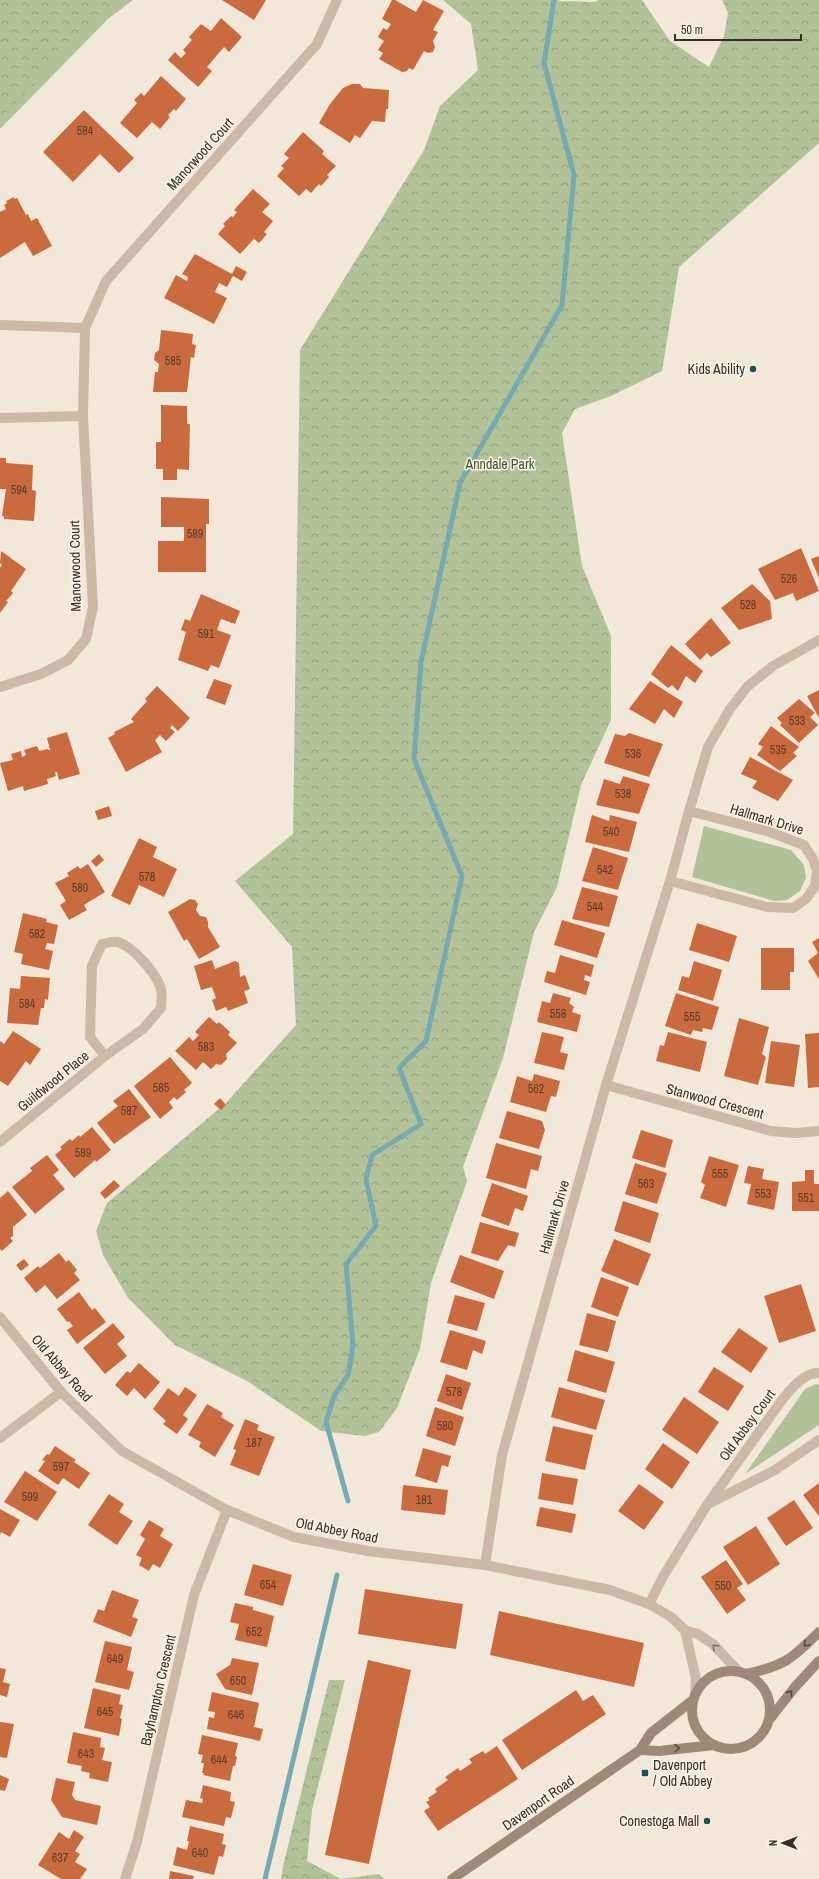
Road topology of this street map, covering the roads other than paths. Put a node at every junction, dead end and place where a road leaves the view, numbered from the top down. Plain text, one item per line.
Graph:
1 (337, 0) edge
2 (0, 325) edge
3 (85, 328) junction
4 (83, 416) junction
5 (0, 418) edge
6 (819, 640) edge
7 (0, 687) edge
8 (689, 811) junction
9 (670, 881) junction
10 (105, 1056) junction
11 (606, 1086) junction
12 (819, 1131) edge
13 (0, 1142) edge
14 (0, 1317) edge
15 (819, 1373) edge
16 (61, 1392) junction
17 (0, 1438) edge
18 (819, 1440) edge
19 (707, 1505) junction
20 (227, 1510) junction
21 (484, 1565) junction
22 (649, 1604) junction
23 (685, 1630) junction
24 (819, 1632) edge
25 (819, 1661) edge
26 (742, 1673) junction
27 (694, 1698) junction
28 (769, 1720) junction
29 (714, 1746) junction
30 (640, 1750) junction
31 (125, 1879) edge
32 (452, 1879) edge

1 - 3 street, Manorwood Court
2 - 3 street
3 - 4 street, Manorwood Court
4 - 5 street
4 - 7 street, Manorwood Court
6 - 8 street, Hallmark Drive
8 - 9 street, Hallmark Drive
8 - 9 street, Hallmark Drive
9 - 11 street, Hallmark Drive
10 - 10 street, Guildwood Place
10 - 13 street, Guildwood Place
11 - 12 street, Stanwood Crescent
11 - 21 street, Hallmark Drive
14 - 16 street, Old Abbey Road
15 - 19 street, Old Abbey Court
16 - 17 street
16 - 20 street, Old Abbey Road
18 - 19 street
19 - 22 street, Old Abbey Court
20 - 21 street, Old Abbey Road
20 - 31 street, Bayhampton Crescent
21 - 22 street, Old Abbey Road
22 - 23 street, Old Abbey Road
26 -> 23 street, Old Abbey Road
23 - 27 street
24 -> 26 street
28 -> 25 street
26 - 27 street
26 - 28 street
27 - 29 street
27 - 30 street, Davenport Road
28 - 29 street
30 -> 29 street
30 - 32 street, Davenport Road

